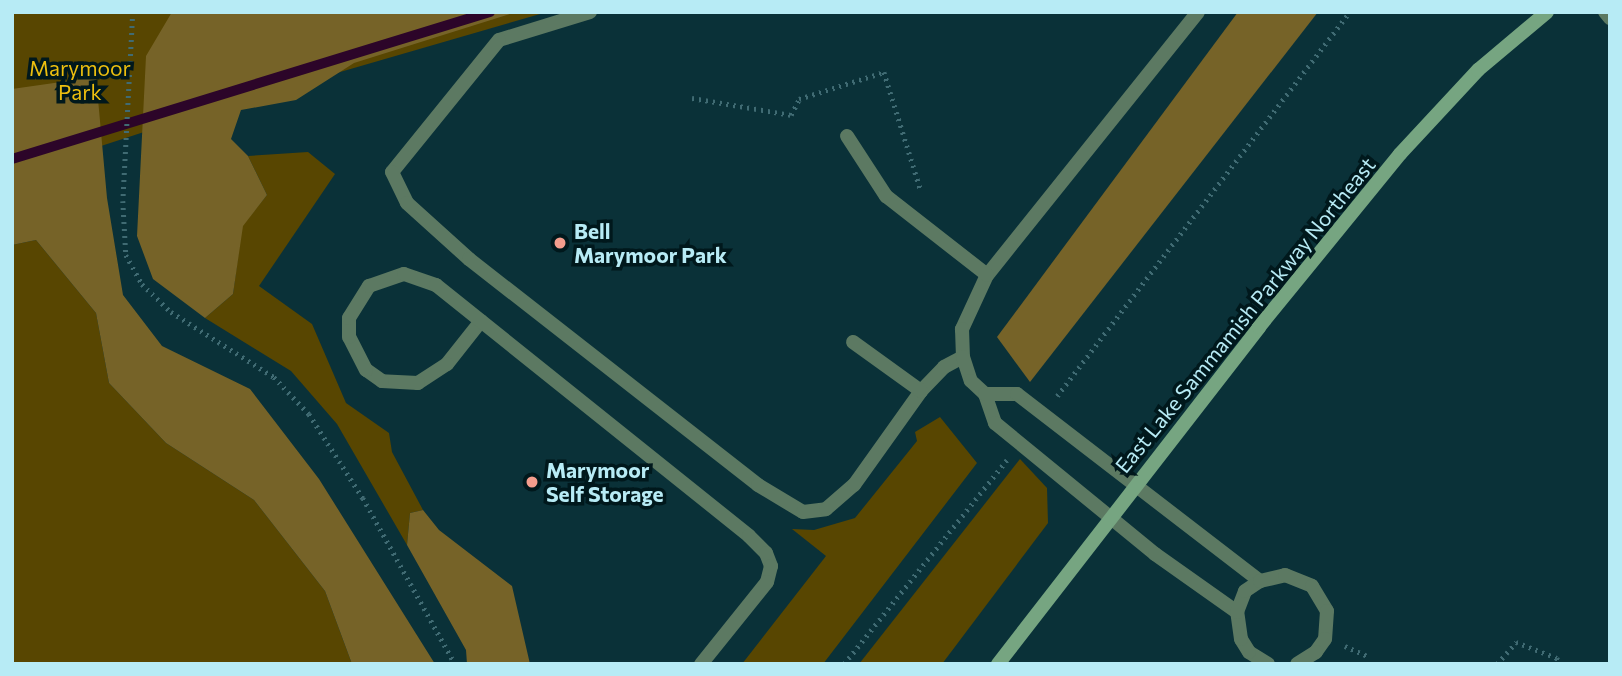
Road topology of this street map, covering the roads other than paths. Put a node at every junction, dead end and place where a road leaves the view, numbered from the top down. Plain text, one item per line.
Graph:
1 (590, 12) edge
2 (1198, 12) edge
3 (1547, 12) edge
4 (1605, 12) edge
5 (1610, 18) edge
6 (846, 136) dead end
7 (987, 275) junction
8 (481, 321) junction
9 (853, 342) dead end
10 (963, 357) junction
11 (921, 391) junction
12 (985, 394) junction
13 (1137, 484) junction
14 (1111, 517) junction
15 (1260, 581) junction
16 (1237, 612) junction
17 (701, 664) edge
18 (998, 664) edge
19 (1268, 664) edge
20 (1297, 664) edge

1 - 11 lane
2 - 7 lane
3 - 13 main road, East Lake Sammamish Parkway Northeast
4 - 5 lane
6 - 7 lane
7 - 10 lane
8 - 8 lane
8 - 17 lane
9 - 11 lane
10 - 11 lane
10 - 12 lane
12 - 13 lane
12 - 14 lane
13 - 14 main road, East Lake Sammamish Parkway Northeast
13 - 15 lane
14 - 16 lane
14 - 18 main road, East Lake Sammamish Parkway Northeast
15 - 16 lane
15 - 20 lane
16 - 19 lane

